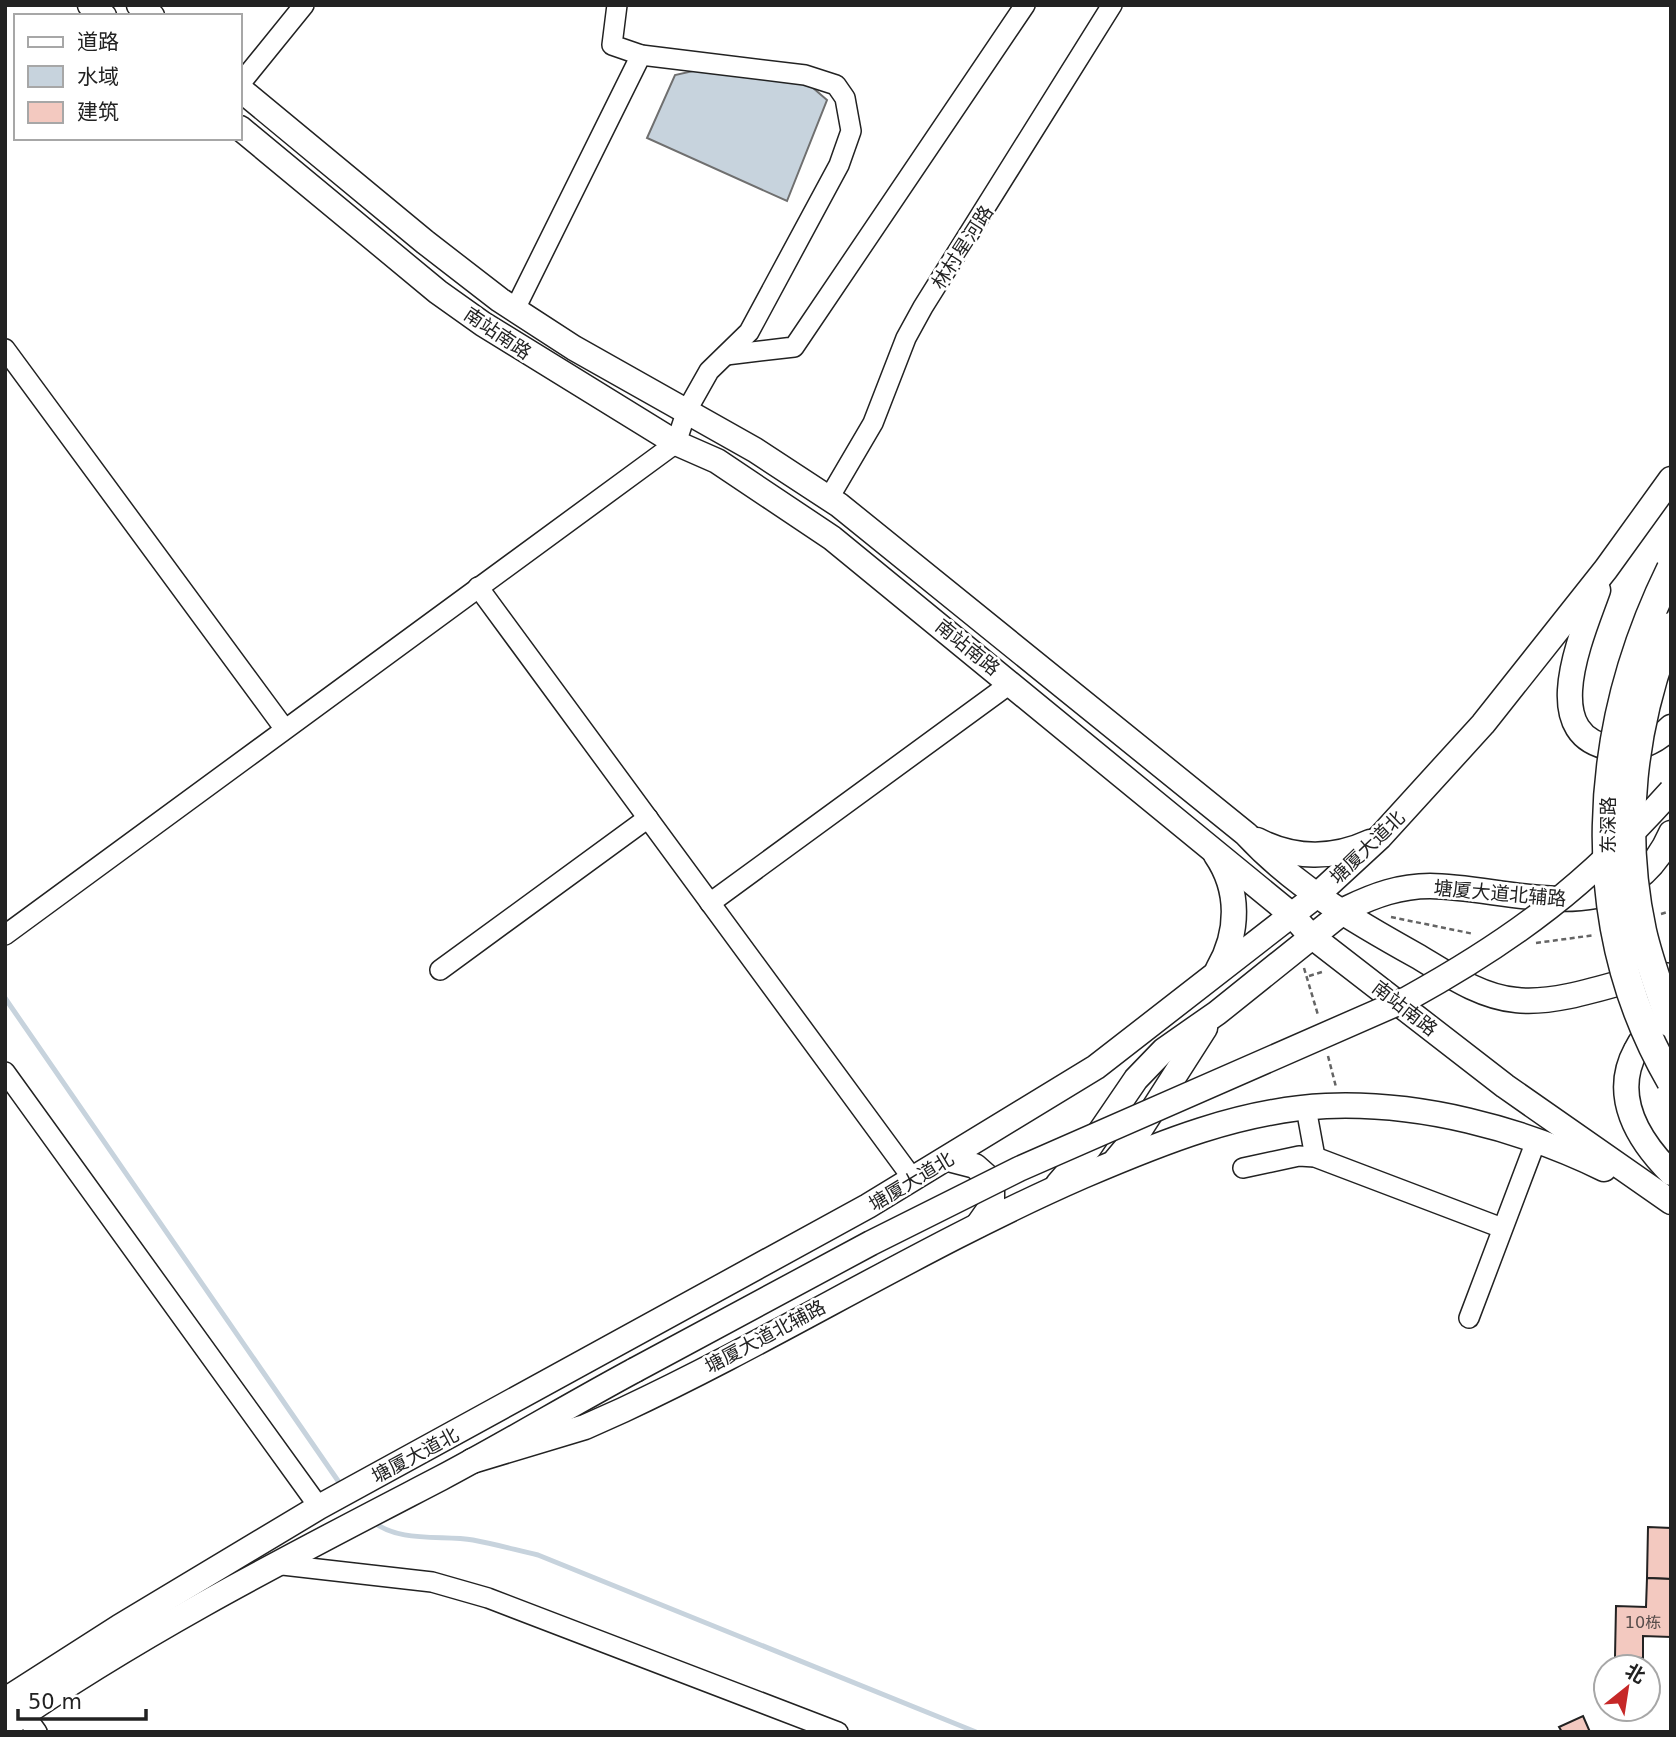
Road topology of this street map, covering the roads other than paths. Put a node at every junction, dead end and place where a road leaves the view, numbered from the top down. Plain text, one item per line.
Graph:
1 (304, 5) edge
2 (617, 5) edge
3 (1025, 5) edge
4 (1112, 5) edge
5 (641, 55) junction
6 (242, 83) edge
7 (242, 88) edge
8 (242, 130) edge
9 (515, 309) junction
10 (5, 349) edge
11 (726, 355) junction
12 (687, 411) junction
13 (676, 443) junction
14 (1671, 479) edge
15 (829, 498) junction
16 (1606, 569) junction
17 (1671, 569) edge
18 (478, 587) junction
19 (1671, 626) edge
20 (1012, 683) junction
21 (1671, 727) edge
22 (284, 728) junction
23 (1671, 791) edge
24 (648, 818) junction
25 (1246, 834) junction
26 (1380, 837) junction
27 (1668, 842) edge
28 (1211, 848) junction
29 (1316, 896) junction
30 (710, 903) junction
31 (1341, 912) junction
32 (1292, 915) junction
33 (5, 935) edge
34 (1310, 935) junction
35 (440, 970) dead end
36 (1665, 972) edge
37 (1209, 980) junction
38 (1217, 1013) junction
39 (1671, 1016) edge
40 (1671, 1023) edge
41 (5, 1072) edge
42 (1671, 1081) edge
43 (1306, 1108) junction
44 (1536, 1141) junction
45 (1315, 1157) junction
46 (948, 1158) junction
47 (1113, 1163) junction
48 (1243, 1168) dead end
49 (1671, 1173) edge
50 (913, 1179) junction
51 (1049, 1191) junction
52 (1671, 1205) edge
53 (978, 1225) junction
54 (1503, 1228) junction
55 (1469, 1318) dead end
56 (472, 1461) junction
57 (324, 1505) junction
58 (273, 1564) junction
59 (18, 1718) edge
60 (838, 1732) edge

1 - 6 street
2 - 5 street
3 - 11 street
4 - 15 street, 林村星河路
5 - 9 street
5 - 11 street
7 - 9 main road, 南站南路
8 - 13 main road, 南站南路
9 - 12 main road, 南站南路
10 - 22 street
11 - 12 street
12 - 13 street
12 - 15 main road, 南站南路
13 - 18 street
13 - 20 main road, 南站南路
14 - 16 main road, 塘厦大道北
15 - 25 main road, 南站南路
16 - 21 main road
16 - 26 main road, 塘厦大道北
17 - 42 highway, 东深路, bridge
18 - 22 street
18 - 24 street
19 - 40 highway, 东深路, bridge
20 - 28 main road, 南站南路
20 - 30 street
22 - 33 street
23 - 56 main road, 塘厦大道北, bridge
24 - 30 street
24 - 35 street
25 - 26 main road
25 - 29 main road, 南站南路
26 - 29 main road, 塘厦大道北
27 - 31 main road, 塘厦大道北辅路
28 - 32 main road, 南站南路
28 - 37 main road
29 - 31 main road, 南站南路
29 - 32 main road, 塘厦大道北
30 - 50 street
31 - 34 main road, 塘厦大道北辅路
31 - 36 main road, 南站南路
32 - 34 main road, 南站南路
32 - 37 main road, 塘厦大道北
34 - 38 main road, 塘厦大道北辅路
34 - 52 main road, 南站南路
37 - 46 main road, 塘厦大道北
38 - 47 main road, 塘厦大道北辅路
38 - 51 main road, 塘厦大道北辅路
39 - 49 main road
41 - 57 street
43 - 44 main road
43 - 45 street
43 - 47 main road
44 - 52 main road
44 - 54 street
45 - 48 street
45 - 54 street
46 - 50 main road, 塘厦大道北
46 - 53 main road
47 - 51 main road, 塘厦大道北辅路
50 - 57 main road, 塘厦大道北
51 - 53 main road, 塘厦大道北辅路
53 - 56 main road, 塘厦大道北辅路
54 - 55 street
56 - 58 main road, 塘厦大道北
57 - 59 main road, 塘厦大道北
58 - 59 main road, 塘厦大道北
58 - 60 street

